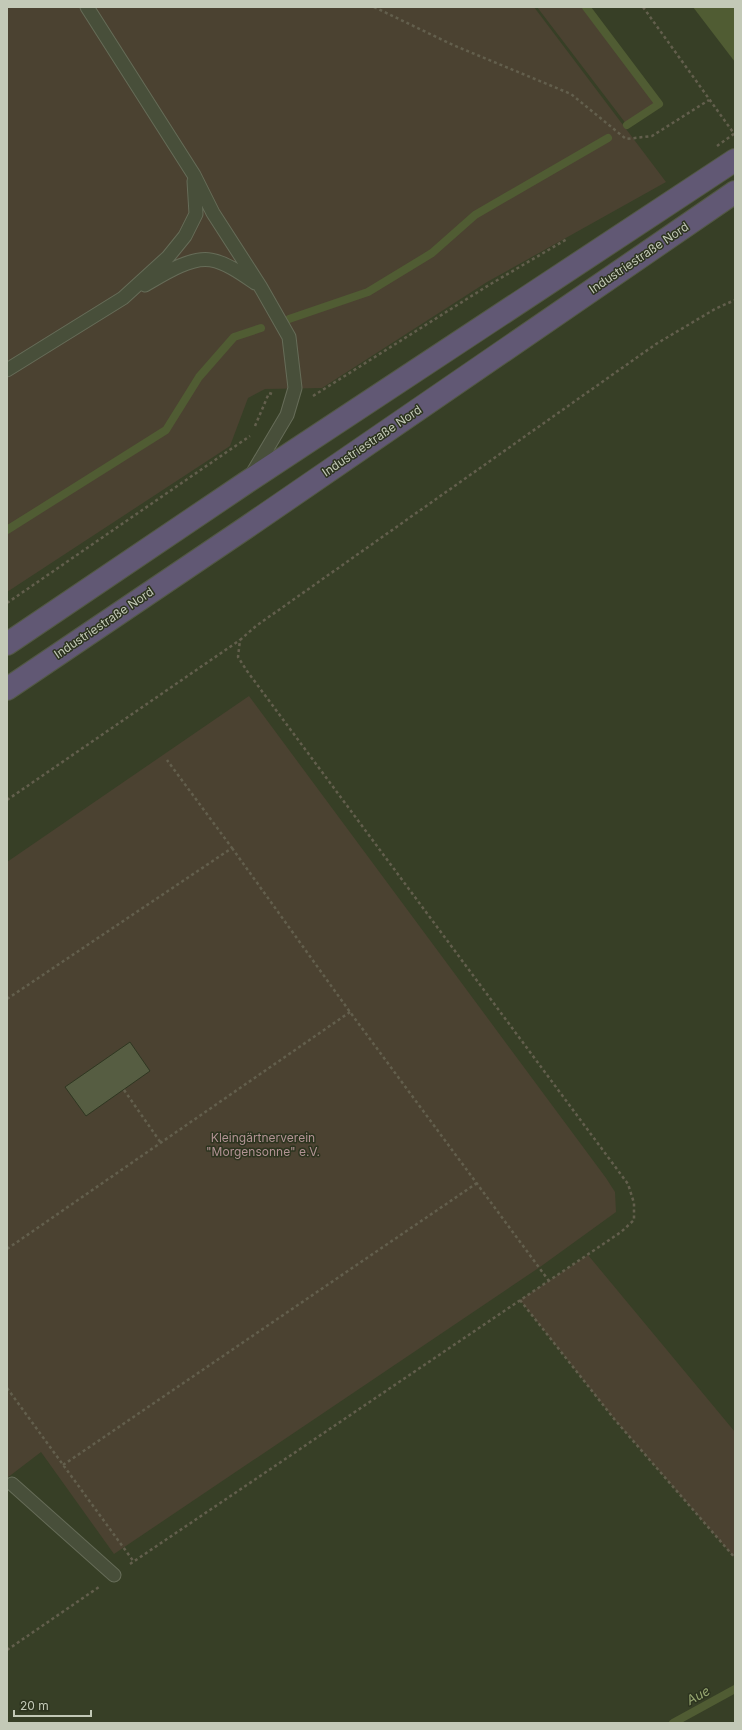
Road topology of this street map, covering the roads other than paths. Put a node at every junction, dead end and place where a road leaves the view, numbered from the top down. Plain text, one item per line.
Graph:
1 (87, 7) edge
2 (732, 162) edge
3 (194, 175) junction
4 (735, 192) edge
5 (260, 286) junction
6 (123, 298) junction
7 (7, 370) edge
8 (247, 482) junction
9 (7, 644) edge
10 (7, 689) edge
11 (12, 1484) dead end
12 (114, 1576) road end

1 - 3 lane
2 - 8 highway
3 - 5 lane
3 - 6 lane
4 - 10 highway, Industriestraße Nord
5 - 6 lane
5 - 8 lane
6 - 7 lane
8 - 9 highway
11 - 12 lane

